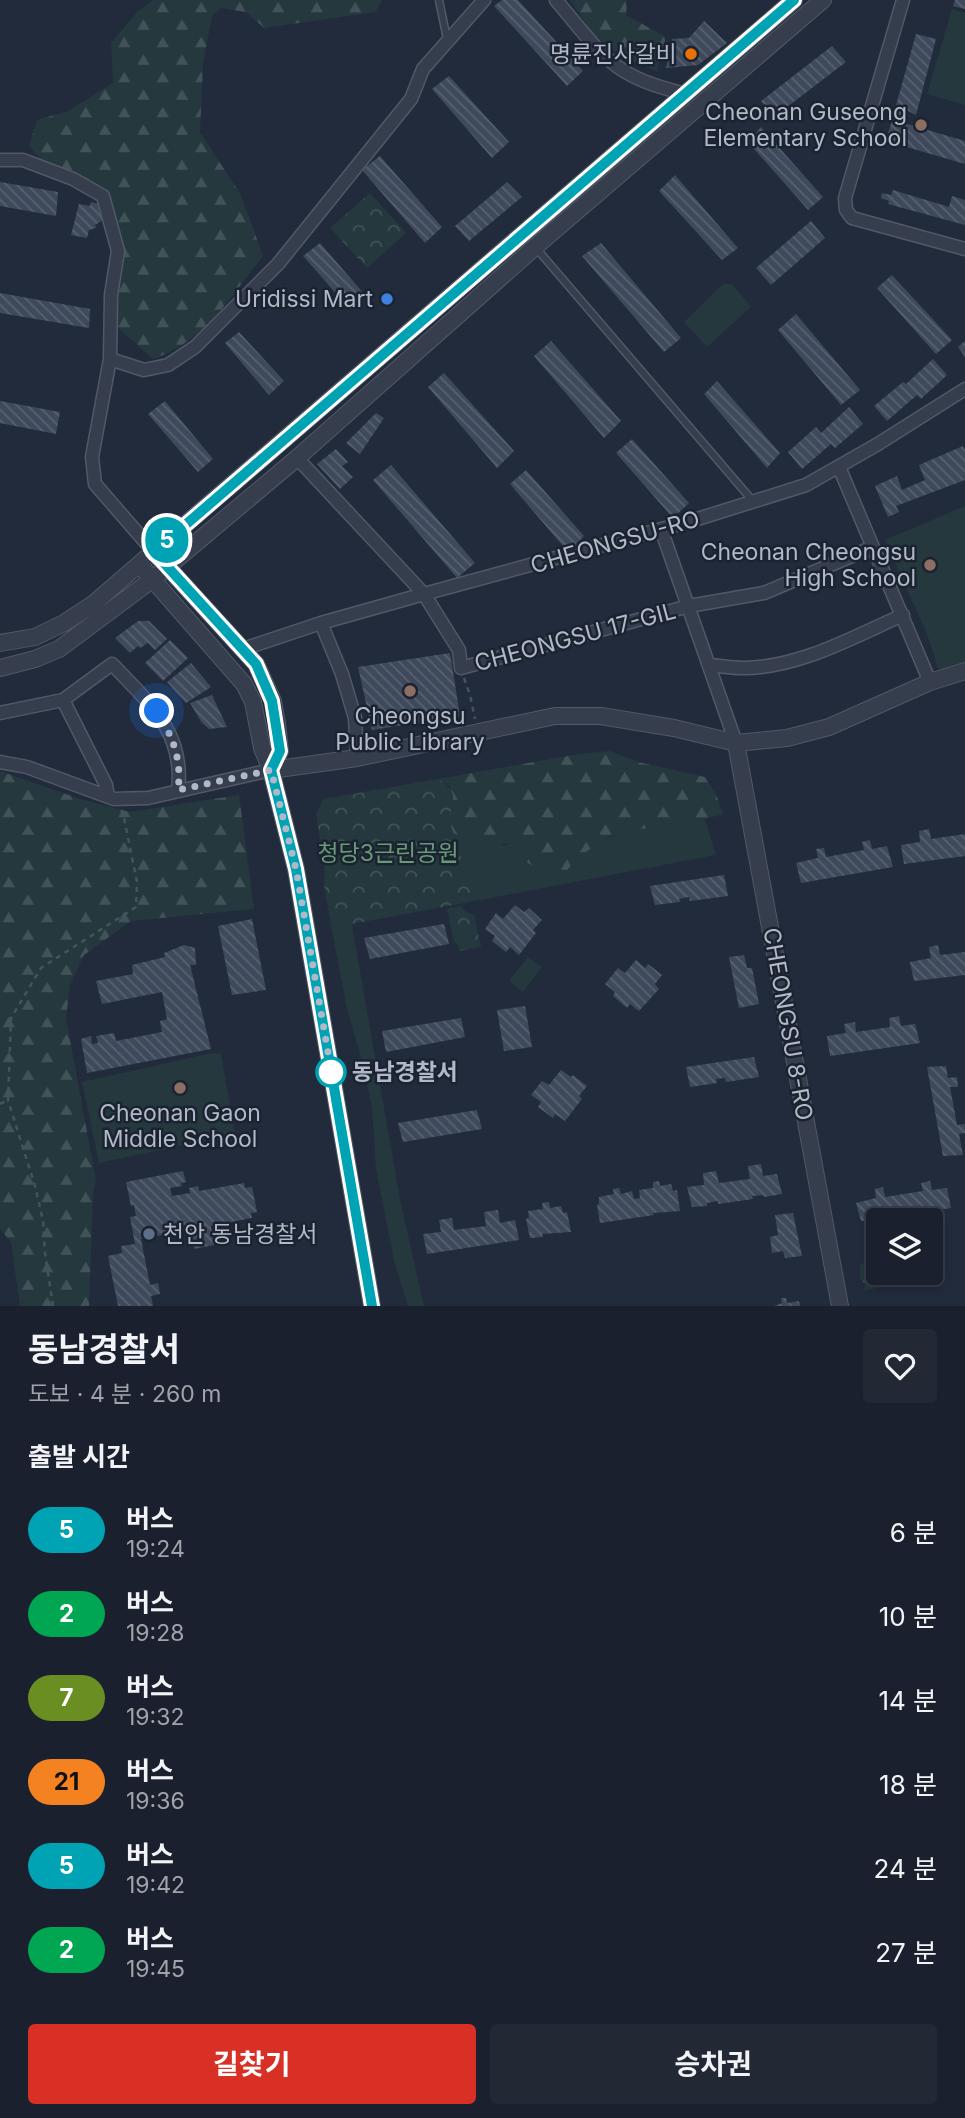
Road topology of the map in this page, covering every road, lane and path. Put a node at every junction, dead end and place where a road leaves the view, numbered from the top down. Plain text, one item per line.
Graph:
1 (439, 0) edge
2 (484, 0) edge
3 (556, 0) edge
4 (823, 0) edge
5 (903, 0) edge
6 (789, 2) edge
7 (447, 41) junction
8 (685, 94) junction
9 (0, 160) edge
10 (523, 233) junction
11 (535, 247) junction
12 (965, 249) edge
13 (110, 359) junction
14 (965, 389) edge
15 (297, 458) junction
16 (839, 467) junction
17 (754, 502) junction
18 (661, 529) junction
19 (138, 533) junction
20 (873, 547) junction
21 (154, 552) junction
22 (139, 564) junction
23 (167, 566) junction
24 (152, 579) junction
25 (424, 594) junction
26 (689, 606) junction
27 (903, 615) junction
28 (321, 623) junction
29 (0, 643) edge
30 (243, 649) junction
31 (710, 665) junction
32 (0, 668) edge
33 (461, 668) junction
34 (965, 671) edge
35 (930, 682) junction
36 (63, 700) junction
37 (0, 713) edge
38 (477, 724) dead end
39 (736, 743) junction
40 (356, 758) junction
41 (0, 762) edge
42 (271, 770) junction
43 (178, 790) junction
44 (108, 797) junction
45 (8, 1100) junction
46 (0, 1104) edge
47 (53, 1306) edge
48 (372, 1306) edge
49 (840, 1306) edge

1 - 7 lane
2 - 7 street
3 - 8 street
4 - 11 street
5 - 12 street
6 - 8 street
7 - 13 street
8 - 10 street
9 - 13 street
10 - 11 lane
10 - 21 street
11 - 15 street
11 - 17 lane
13 - 19 street
14 - 16 street, CHEONGSU-RO
15 - 23 street
15 - 25 street
16 - 17 street, CHEONGSU-RO
16 - 20 street
17 - 18 street, CHEONGSU-RO
18 - 25 street, CHEONGSU-RO
18 - 26 street, CHEONGSU 17-GIL
19 - 21 street
19 - 22 street
20 - 26 street, CHEONGSU 17-GIL
20 - 27 street
21 - 22 street
21 - 23 street
22 - 24 street
22 - 29 street
23 - 24 street
23 - 30 street
24 - 32 street
24 - 42 street
25 - 28 street, CHEONGSU-RO
25 - 33 street, CHEONGSU 17-GIL
26 - 31 street, CHEONGSU 17-GIL
26 - 33 street, CHEONGSU 17-GIL
27 - 31 street
27 - 35 street
28 - 30 street, CHEONGSU-RO
28 - 40 street
30 - 42 street
31 - 39 street, CHEONGSU 17-GIL
33 - 38 path
34 - 35 street
35 - 39 street
36 - 37 street
36 - 43 street
36 - 44 street
39 - 40 street
39 - 49 street, CHEONGSU 8-RO
40 - 42 street
41 - 44 street
42 - 43 street
42 - 48 street
43 - 44 street
44 - 45 path
45 - 46 path
45 - 47 path

